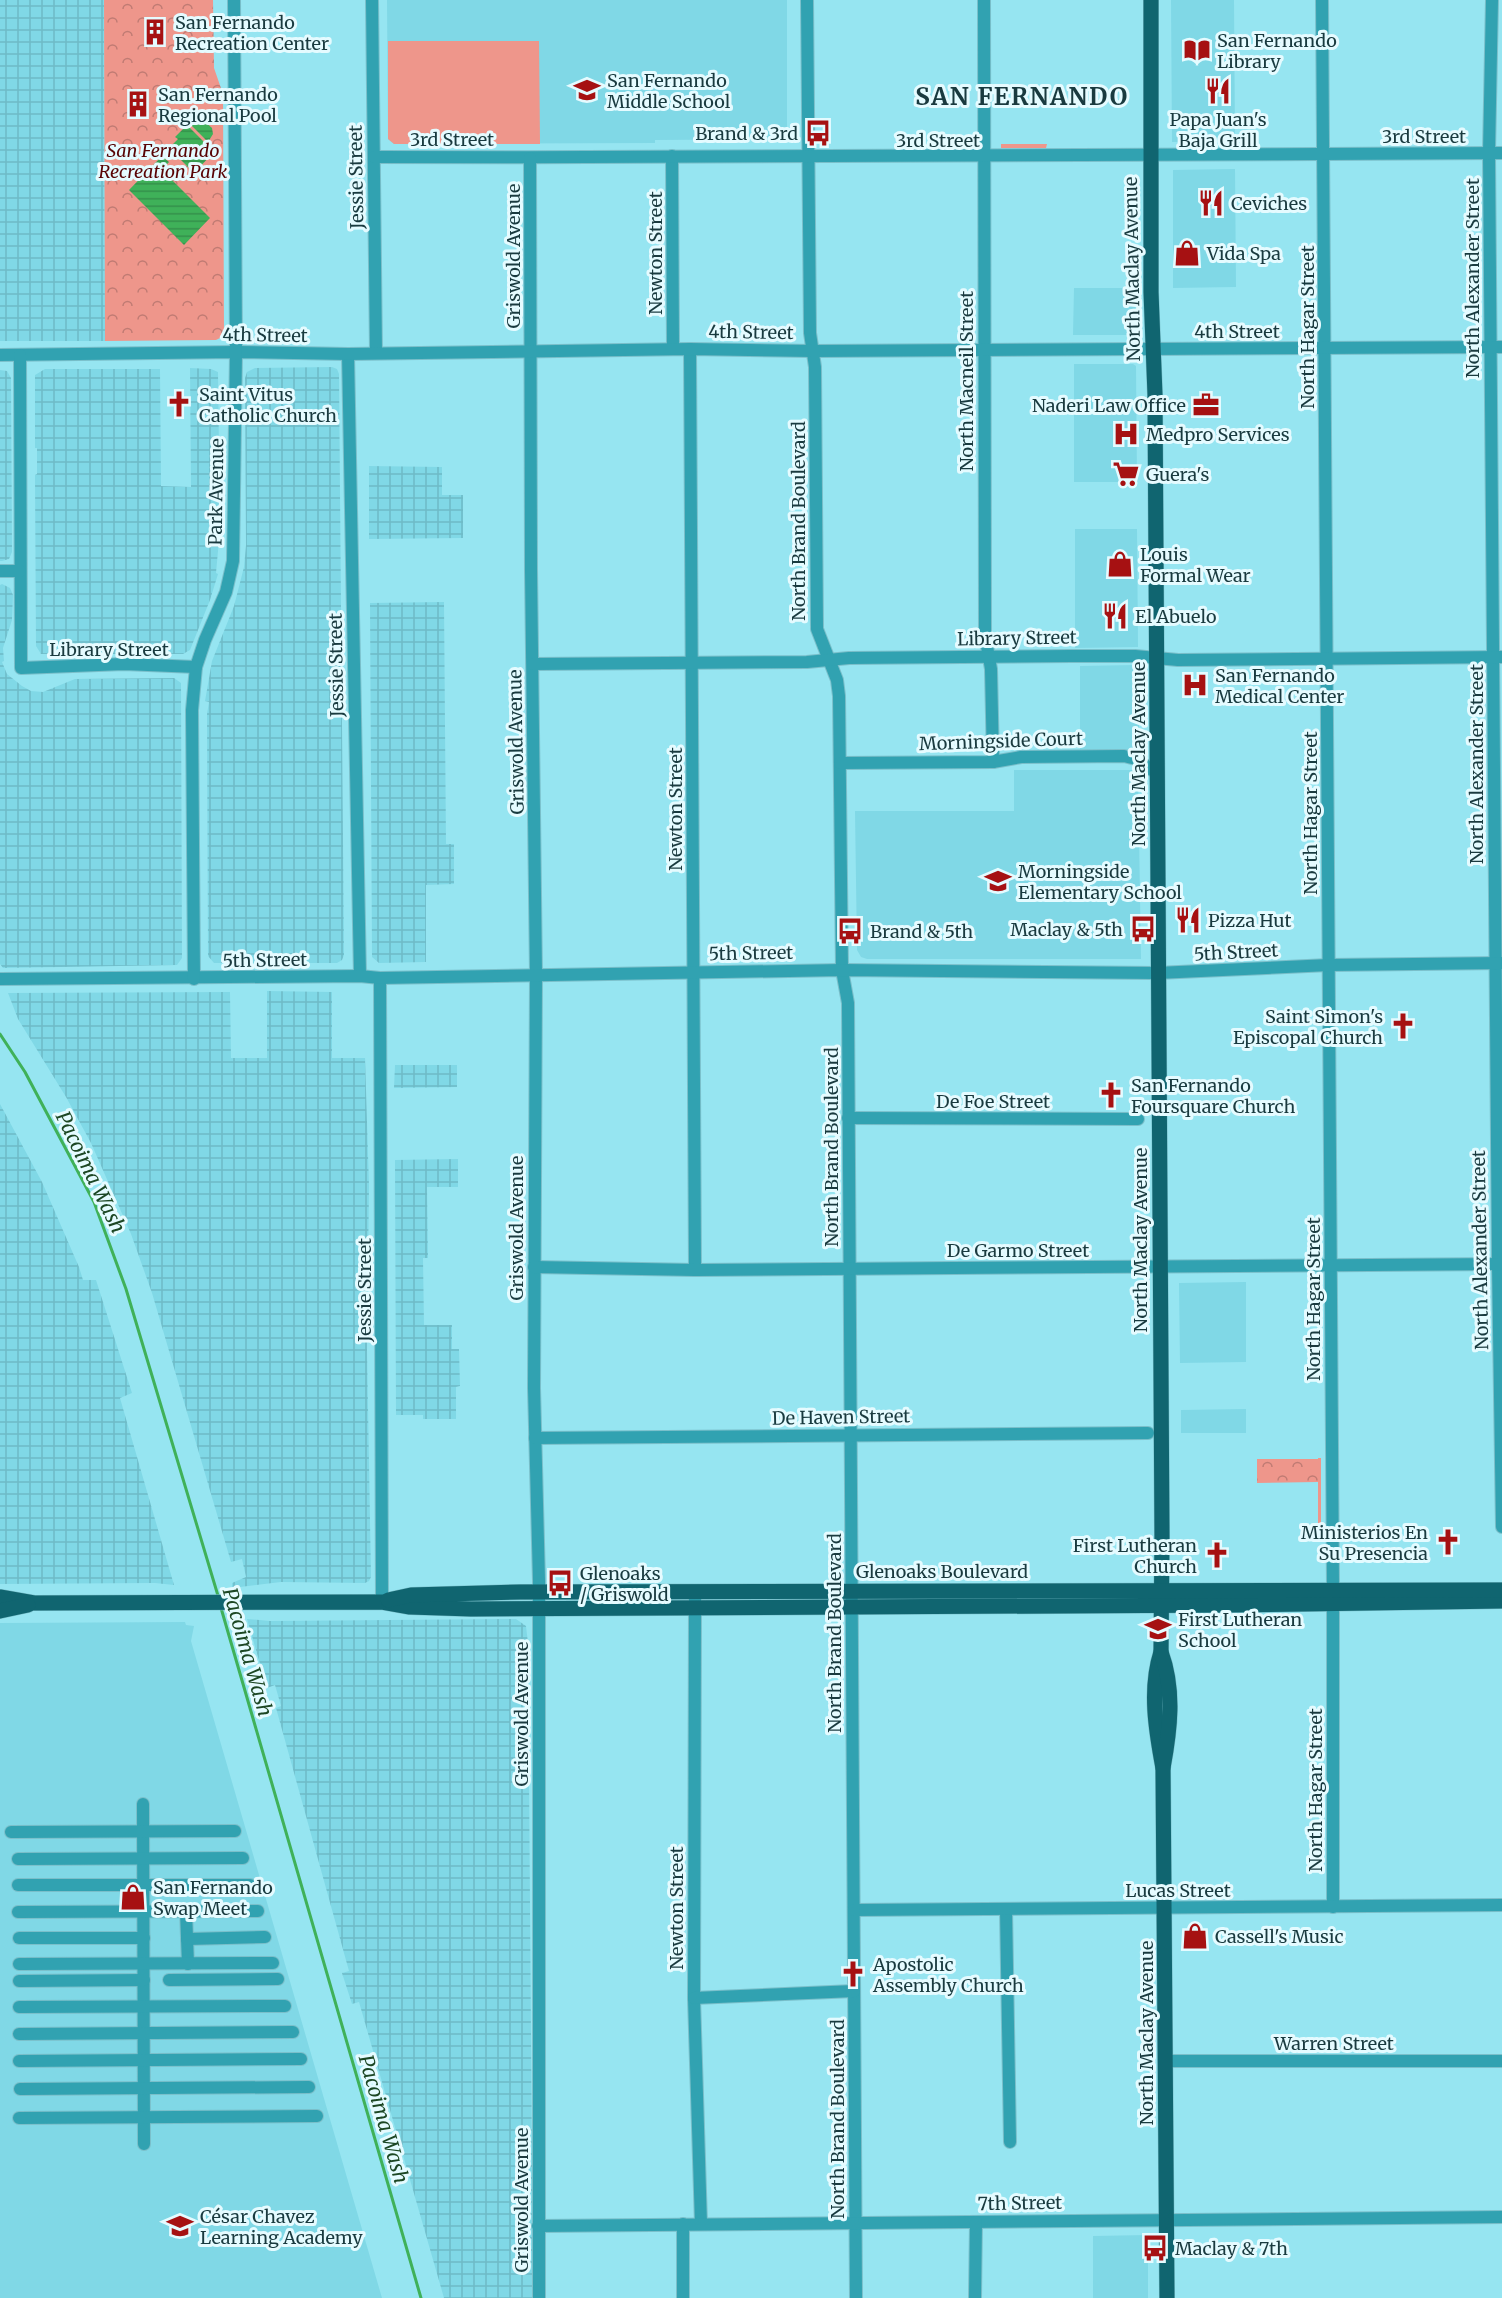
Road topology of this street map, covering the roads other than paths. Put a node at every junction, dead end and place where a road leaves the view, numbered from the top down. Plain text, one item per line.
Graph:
1 (234, 0) edge
2 (372, 0) edge
3 (807, 0) edge
4 (984, 0) edge
5 (1151, 0) edge
6 (1322, 0) edge
7 (1492, 0) edge
8 (1496, 153) edge
9 (1324, 155) junction
10 (672, 156) junction
11 (808, 156) junction
12 (1150, 156) junction
13 (374, 157) junction
14 (530, 158) junction
15 (984, 158) junction
16 (1496, 347) edge
17 (1325, 348) junction
18 (673, 349) junction
19 (690, 349) junction
20 (1153, 349) junction
21 (984, 350) junction
22 (813, 351) junction
23 (236, 352) junction
24 (531, 352) junction
25 (376, 353) junction
26 (348, 354) junction
27 (0, 355) edge
28 (20, 355) junction
29 (0, 571) edge
30 (20, 571) junction
31 (990, 657) junction
32 (1156, 657) junction
33 (1498, 657) edge
34 (1327, 658) junction
35 (828, 660) junction
36 (693, 663) junction
37 (533, 664) junction
38 (196, 667) junction
39 (993, 762) junction
40 (840, 763) junction
41 (1158, 774) junction
42 (1499, 963) edge
43 (1329, 965) junction
44 (842, 970) junction
45 (693, 972) junction
46 (1158, 974) junction
47 (536, 975) junction
48 (360, 976) junction
49 (380, 978) junction
50 (0, 979) edge
51 (194, 979) junction
52 (848, 1118) junction
53 (1138, 1119) dead end
54 (1500, 1264) edge
55 (1331, 1265) junction
56 (534, 1267) junction
57 (1160, 1267) junction
58 (849, 1269) junction
59 (695, 1270) junction
60 (1148, 1433) dead end
61 (850, 1435) junction
62 (535, 1438) junction
63 (1502, 1527) edge
64 (1162, 1589) junction
65 (1502, 1590) edge
66 (852, 1591) junction
67 (539, 1592) junction
68 (696, 1592) junction
69 (0, 1596) edge
70 (1333, 1596) junction
71 (1502, 1601) edge
72 (382, 1602) junction
73 (34, 1603) junction
74 (1161, 1605) junction
75 (852, 1607) junction
76 (695, 1608) junction
77 (539, 1609) junction
78 (0, 1611) edge
79 (143, 1804) dead end
80 (235, 1831) dead end
81 (11, 1832) dead end
82 (143, 1832) junction
83 (243, 1858) dead end
84 (18, 1859) dead end
85 (143, 1859) junction
86 (18, 1885) dead end
87 (144, 1885) junction
88 (250, 1885) dead end
89 (1502, 1905) edge
90 (1333, 1907) junction
91 (1164, 1908) junction
92 (1006, 1909) junction
93 (854, 1910) junction
94 (144, 1911) junction
95 (186, 1911) junction
96 (258, 1911) dead end
97 (18, 1912) dead end
98 (265, 1937) dead end
99 (19, 1938) dead end
100 (144, 1938) junction
101 (187, 1939) junction
102 (19, 1964) dead end
103 (144, 1964) junction
104 (188, 1964) junction
105 (273, 1964) dead end
106 (278, 1979) dead end
107 (144, 1980) junction
108 (169, 1980) dead end
109 (19, 1981) dead end
110 (854, 1991) junction
111 (694, 1998) junction
112 (144, 2006) junction
113 (285, 2006) dead end
114 (19, 2007) dead end
115 (293, 2032) dead end
116 (144, 2033) junction
117 (19, 2034) dead end
118 (301, 2059) dead end
119 (144, 2060) junction
120 (20, 2061) dead end
121 (1166, 2061) junction
122 (1502, 2061) edge
123 (309, 2087) dead end
124 (144, 2088) junction
125 (20, 2089) dead end
126 (317, 2116) dead end
127 (144, 2117) junction
128 (19, 2118) dead end
129 (1010, 2142) dead end
130 (144, 2144) dead end
131 (1502, 2217) edge
132 (1167, 2220) junction
133 (976, 2222) junction
134 (856, 2223) junction
135 (683, 2224) junction
136 (700, 2224) junction
137 (538, 2226) junction
138 (539, 2298) edge
139 (683, 2298) edge
140 (856, 2298) edge
141 (975, 2298) edge
142 (1167, 2298) edge

1 - 23 street, Park Avenue
2 - 13 street, Jessie Street
3 - 11 street, North Brand Boulevard
4 - 15 street, North Macneil Street
5 - 12 main road, North Maclay Avenue
6 - 9 street, North Hagar Street
7 - 8 street, North Alexander Street
8 - 9 street, 3rd Street
8 - 16 street, North Alexander Street
9 - 12 street, 3rd Street
9 - 17 street, North Hagar Street
10 - 11 street, 3rd Street
10 - 14 street, 3rd Street
10 - 18 street, Newton Street
11 - 15 street, 3rd Street
11 - 22 street, North Brand Boulevard
12 - 15 street, 3rd Street
12 - 20 main road, North Maclay Avenue
13 - 14 street, 3rd Street
13 - 25 street, Jessie Street
14 - 24 street, Griswold Avenue
15 - 21 street, North Macneil Street
16 - 17 street, 4th Street
16 - 33 street, North Alexander Street
17 - 20 street, 4th Street
17 - 34 street, North Hagar Street
18 - 19 street, 4th Street
18 - 24 street, 4th Street
19 - 22 street, 4th Street
19 - 36 street, Newton Street
20 - 21 street, 4th Street
20 - 32 main road, North Maclay Avenue
21 - 22 street, 4th Street
21 - 31 street, North Macneil Street
22 - 35 street, North Brand Boulevard
23 - 26 street, 4th Street
23 - 28 street, 4th Street
23 - 38 street, Park Avenue
24 - 25 street, 4th Street
24 - 37 street, Griswold Avenue
25 - 26 street, 4th Street
26 - 48 street, Jessie Street
27 - 28 street, 4th Street
28 - 30 street
29 - 30 street
30 - 38 street, Library Street
31 - 32 street, Library Street
31 - 35 street, Library Street
31 - 39 street, North Macneil Street
32 - 34 street, Library Street
32 - 41 main road, North Maclay Avenue
33 - 34 street, Library Street
33 - 42 street, North Alexander Street
34 - 43 street, North Hagar Street
35 - 36 street, Library Street
35 - 40 street, North Brand Boulevard
36 - 37 street, Library Street
36 - 45 street, Newton Street
37 - 47 street, Griswold Avenue
38 - 51 street, Park Avenue
39 - 40 street, Morningside Court
39 - 41 street, Morningside Court
40 - 44 street, North Brand Boulevard
41 - 46 main road, North Maclay Avenue
42 - 43 street, 5th Street
42 - 54 street, North Alexander Street
43 - 46 street, 5th Street
43 - 55 street, North Hagar Street
44 - 45 street, 5th Street
44 - 46 street, 5th Street
44 - 52 street, North Brand Boulevard
45 - 47 street, 5th Street
45 - 59 street, Newton Street
46 - 57 main road, North Maclay Avenue
47 - 49 street, 5th Street
47 - 56 street, Griswold Avenue
48 - 49 street, 5th Street
48 - 51 street, 5th Street
49 - 72 street, Jessie Street
50 - 51 street, 5th Street
52 - 53 street, De Foe Street
52 - 58 street, North Brand Boulevard
54 - 55 street, De Garmo Street
54 - 63 street, North Alexander Street
55 - 57 street, De Garmo Street
55 - 70 street, North Hagar Street
56 - 59 street, De Garmo Street
56 - 62 street, Griswold Avenue
57 - 58 street, De Garmo Street
57 - 64 main road, North Maclay Avenue
58 - 59 street, De Garmo Street
58 - 61 street, North Brand Boulevard
60 - 61 street, De Haven Street
61 - 62 street, De Haven Street
61 - 66 street, North Brand Boulevard
62 - 67 street, Griswold Avenue
64 - 66 main road, Glenoaks Boulevard
64 - 70 main road, Glenoaks Boulevard
64 - 74 main road, North Maclay Avenue
65 - 70 main road, Glenoaks Boulevard
66 - 68 main road, Glenoaks Boulevard
66 - 75 street, North Brand Boulevard
67 - 68 main road, Glenoaks Boulevard
67 - 72 main road, Glenoaks Boulevard
67 - 77 street, Griswold Avenue
68 - 76 street, Newton Street
69 - 73 main road, Glenoaks Boulevard
70 - 71 main road, Glenoaks Boulevard
70 - 74 main road, Glenoaks Boulevard
70 - 90 street, North Hagar Street
72 - 73 main road, Glenoaks Boulevard
72 - 77 main road, Glenoaks Boulevard
73 - 78 main road, Glenoaks Boulevard
74 - 75 main road, Glenoaks Boulevard
74 - 91 main road, North Maclay Avenue
75 - 76 main road, Glenoaks Boulevard
75 - 93 street, North Brand Boulevard
76 - 77 main road, Glenoaks Boulevard
76 - 111 street, Newton Street
77 - 137 street, Griswold Avenue
79 - 82 street
80 - 82 street
81 - 82 street
82 - 85 street
83 - 85 street
84 - 85 street
85 - 87 street
86 - 87 street
87 - 88 street
87 - 94 street
89 - 90 street, Lucas Street
90 - 91 street, Lucas Street
91 - 92 street, Lucas Street
91 - 121 main road, North Maclay Avenue
92 - 93 street, Lucas Street
92 - 129 street
93 - 110 street, North Brand Boulevard
94 - 95 street
94 - 97 street
94 - 100 street
95 - 96 street
95 - 101 street
98 - 101 street
99 - 100 street
100 - 103 street
101 - 104 street
102 - 103 street
103 - 104 street
103 - 107 street
104 - 105 street
106 - 108 street
107 - 109 street
107 - 112 street
110 - 111 street
110 - 134 street, North Brand Boulevard
111 - 136 street, Newton Street
112 - 113 street
112 - 114 street
112 - 116 street
115 - 116 street
116 - 117 street
116 - 119 street
118 - 119 street
119 - 120 street
119 - 124 street
121 - 122 street, Warren Street
121 - 132 main road, North Maclay Avenue
123 - 124 street
124 - 125 street
124 - 127 street
126 - 127 street
127 - 128 street
127 - 130 street
131 - 132 street, 7th Street
132 - 133 street, 7th Street
132 - 142 main road, North Maclay Avenue
133 - 134 street, 7th Street
133 - 141 street
134 - 136 street, 7th Street
134 - 140 street, North Brand Boulevard
135 - 136 street, 7th Street
135 - 137 street, 7th Street
135 - 139 street
137 - 138 street, Griswold Avenue

